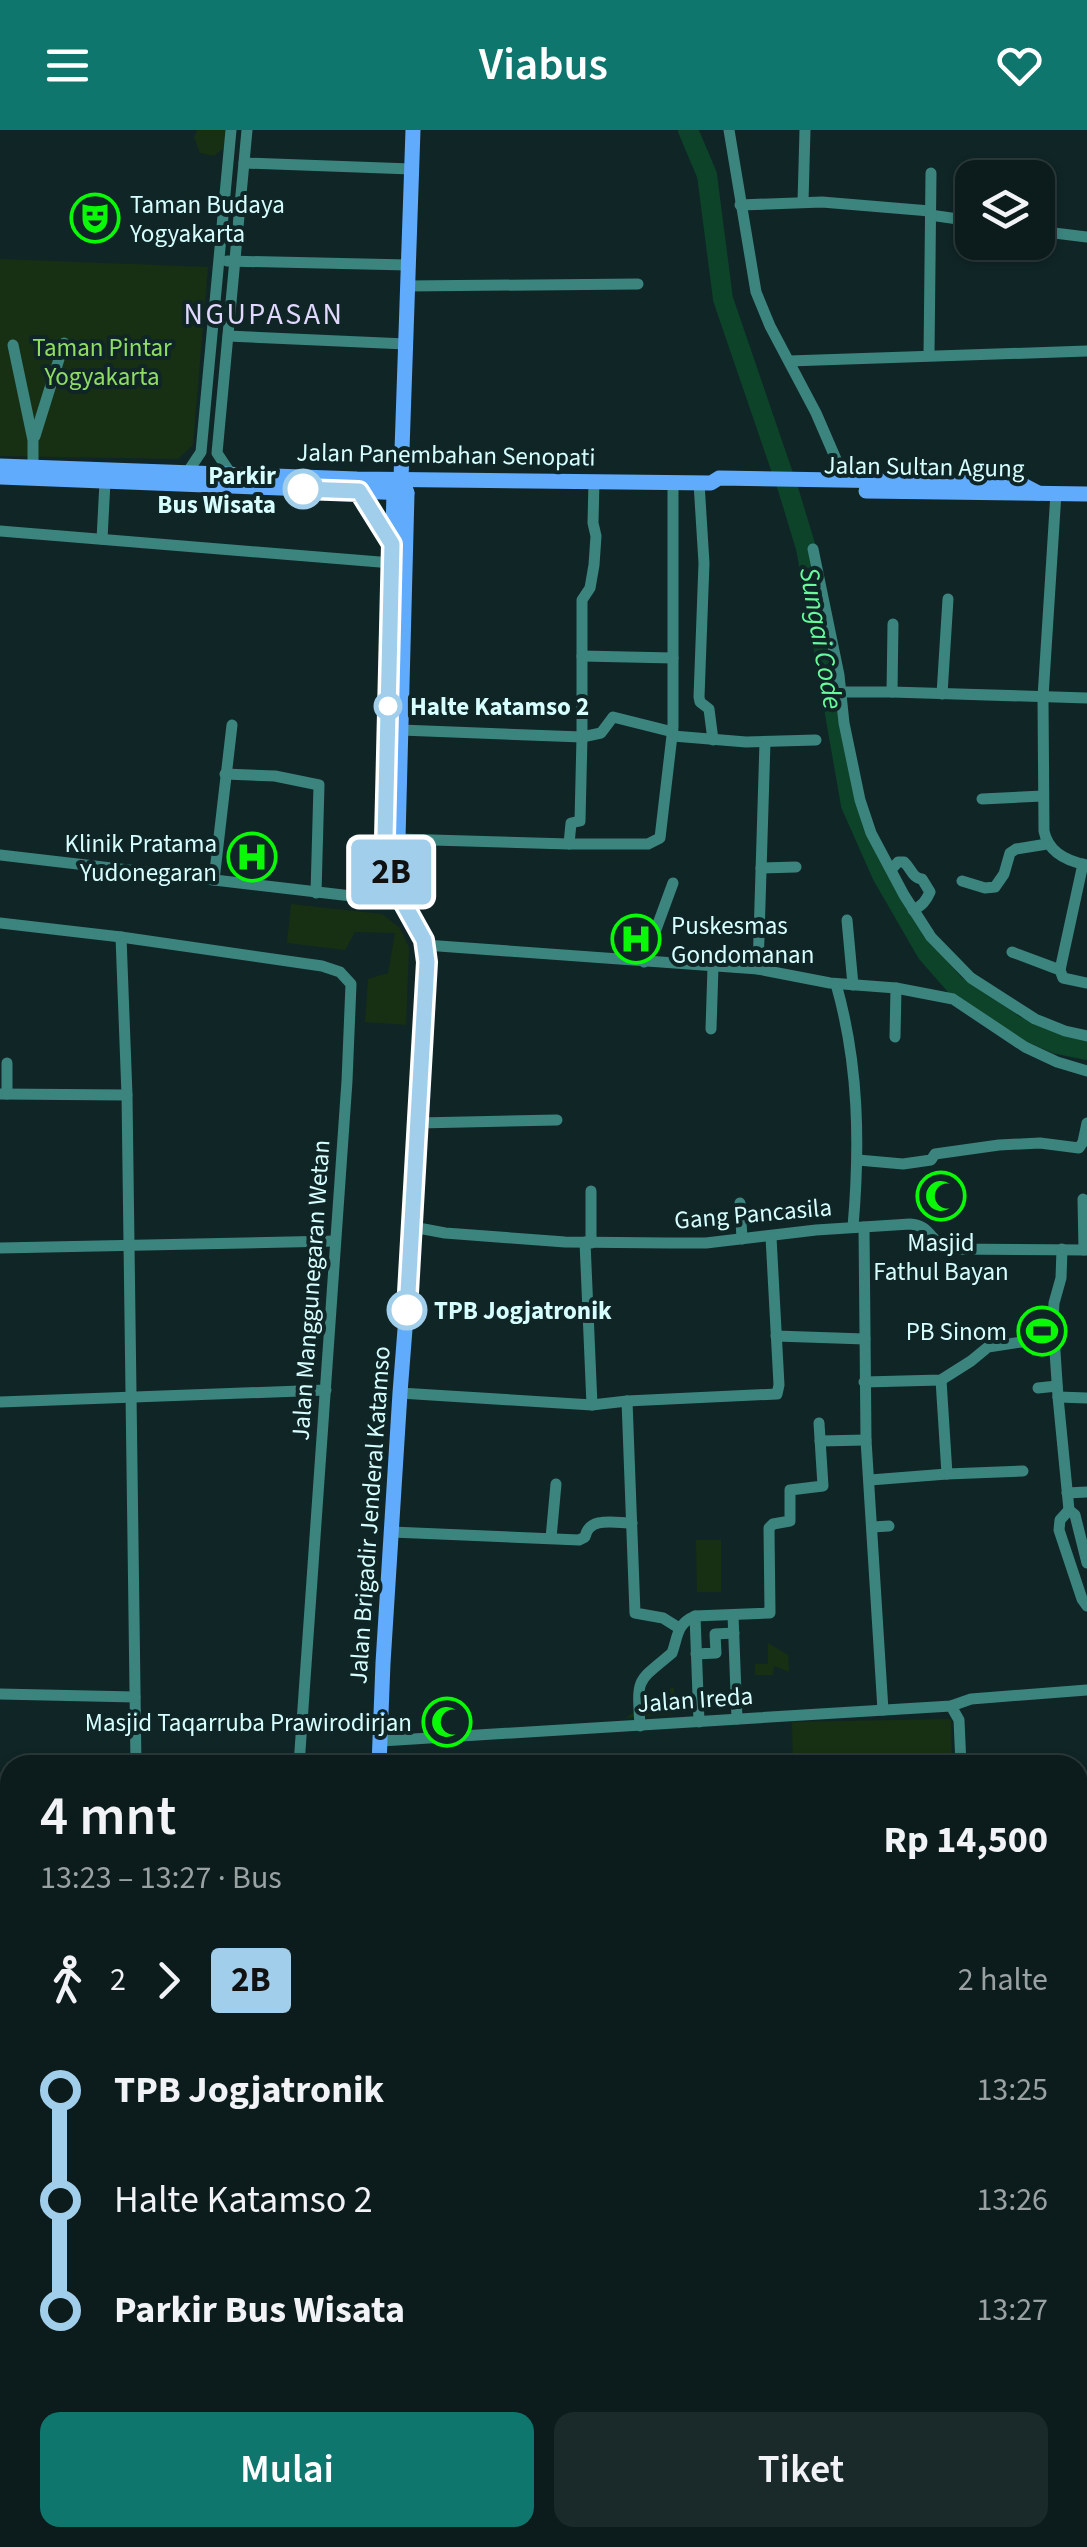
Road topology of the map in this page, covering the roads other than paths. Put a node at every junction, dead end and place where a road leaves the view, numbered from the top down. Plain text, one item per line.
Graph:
1 (231, 130) edge
2 (247, 130) edge
3 (413, 130) edge
4 (728, 130) edge
5 (806, 130) edge
6 (244, 163) junction
7 (412, 169) junction
8 (931, 173) dead end
9 (226, 181) junction
10 (242, 182) junction
11 (802, 202) junction
12 (740, 205) junction
13 (930, 213) junction
14 (955, 218) edge
15 (1055, 233) edge
16 (1087, 237) edge
17 (219, 261) junction
18 (234, 262) junction
19 (408, 265) junction
20 (638, 284) dead end
21 (408, 286) junction
22 (228, 336) junction
23 (64, 343) dead end
24 (406, 344) junction
25 (13, 345) dead end
26 (1087, 351) edge
27 (929, 354) junction
28 (789, 361) junction
29 (34, 440) junction
30 (201, 452) junction
31 (217, 453) junction
32 (0, 466) edge
33 (32, 467) junction
34 (186, 472) junction
35 (231, 474) junction
36 (0, 478) edge
37 (845, 480) junction
38 (594, 481) junction
39 (105, 482) junction
40 (673, 482) junction
41 (705, 483) junction
42 (809, 484) junction
43 (404, 486) junction
44 (359, 491) junction
45 (1038, 493) junction
46 (1056, 493) junction
47 (1087, 494) edge
48 (0, 531) edge
49 (102, 539) junction
50 (392, 544) junction
51 (813, 548) dead end
52 (392, 563) junction
53 (948, 599) dead end
54 (894, 624) dead end
55 (582, 656) junction
56 (674, 658) junction
57 (842, 692) junction
58 (892, 692) junction
59 (942, 694) junction
60 (1043, 697) junction
61 (1087, 698) edge
62 (232, 725) dead end
63 (401, 730) junction
64 (673, 732) junction
65 (582, 737) junction
66 (712, 740) junction
67 (816, 740) dead end
68 (765, 742) junction
69 (226, 774) junction
70 (1043, 796) junction
71 (982, 799) dead end
72 (398, 839) junction
73 (569, 844) junction
74 (1047, 844) junction
75 (0, 855) edge
76 (391, 856) junction
77 (1085, 865) edge
78 (796, 867) dead end
79 (761, 868) junction
80 (891, 870) junction
81 (214, 880) junction
82 (962, 881) dead end
83 (673, 883) dead end
84 (316, 893) junction
85 (403, 902) junction
86 (912, 910) junction
87 (847, 920) dead end
88 (0, 923) edge
89 (122, 937) junction
90 (425, 945) junction
91 (1012, 952) dead end
92 (644, 962) junction
93 (713, 967) junction
94 (758, 969) junction
95 (1060, 970) junction
96 (1087, 983) edge
97 (836, 984) junction
98 (852, 985) junction
99 (896, 988) junction
100 (711, 1028) dead end
101 (895, 1036) dead end
102 (1087, 1036) edge
103 (6, 1063) dead end
104 (1087, 1071) edge
105 (4, 1094) edge
106 (127, 1095) junction
107 (557, 1120) dead end
108 (418, 1123) junction
109 (1087, 1123) edge
110 (858, 1160) junction
111 (591, 1191) dead end
112 (1083, 1199) dead end
113 (740, 1203) dead end
114 (858, 1227) junction
115 (413, 1228) junction
116 (771, 1236) junction
117 (742, 1239) junction
118 (335, 1241) junction
119 (588, 1243) junction
120 (130, 1244) junction
121 (0, 1248) edge
122 (1062, 1250) junction
123 (1085, 1250) edge
124 (776, 1336) junction
125 (865, 1339) junction
126 (1055, 1343) junction
127 (941, 1380) junction
128 (864, 1382) junction
129 (1038, 1388) dead end
130 (326, 1390) junction
131 (400, 1392) junction
132 (1057, 1392) junction
133 (132, 1398) junction
134 (1087, 1398) edge
135 (627, 1401) junction
136 (0, 1402) edge
137 (592, 1404) junction
138 (819, 1423) dead end
139 (866, 1440) junction
140 (820, 1441) junction
141 (1024, 1471) dead end
142 (947, 1474) junction
143 (870, 1480) junction
144 (556, 1484) dead end
145 (1087, 1492) edge
146 (1067, 1493) junction
147 (1069, 1510) junction
148 (632, 1523) junction
149 (890, 1526) dead end
150 (872, 1527) junction
151 (392, 1532) junction
152 (551, 1538) junction
153 (1087, 1563) edge
154 (1087, 1606) edge
155 (732, 1615) junction
156 (694, 1616) junction
157 (679, 1628) junction
158 (734, 1634) junction
159 (696, 1654) junction
160 (1087, 1690) edge
161 (0, 1694) edge
162 (136, 1696) junction
163 (950, 1706) junction
164 (883, 1710) junction
165 (737, 1719) junction
166 (699, 1722) junction
167 (640, 1726) junction
168 (382, 1741) junction
169 (136, 1755) edge
170 (300, 1755) edge
171 (380, 1755) edge
172 (960, 1755) edge

1 - 9 street
2 - 6 street
3 - 7 main road
4 - 12 street
5 - 11 street
6 - 7 street
6 - 10 street
7 - 19 main road
8 - 13 street
9 - 10 street
9 - 17 street
10 - 18 street
11 - 12 street
11 - 13 street
12 - 28 street
13 - 14 street
13 - 27 street
15 - 16 street
17 - 18 street
17 - 30 street
18 - 19 street
18 - 22 street
19 - 21 main road
20 - 21 street
21 - 24 main road
22 - 24 street
22 - 31 street
23 - 29 street
24 - 43 main road
25 - 29 street
26 - 27 street
27 - 28 street
28 - 37 street
29 - 33 street
30 - 31 street
30 - 34 street
31 - 35 street
32 - 33 main road, Jalan Panembahan Senopati
33 - 34 main road, Jalan Panembahan Senopati
34 - 35 main road, Jalan Panembahan Senopati
35 - 43 main road, Jalan Panembahan Senopati
36 - 39 main road, Jalan Panembahan Senopati
37 - 42 main road, Jalan Sultan Agung
37 - 45 main road, Jalan Sultan Agung
38 - 40 main road, Jalan Panembahan Senopati
38 - 43 main road, Jalan Panembahan Senopati
38 - 55 street
39 - 44 main road, Jalan Panembahan Senopati
39 - 49 street
40 - 41 main road, Jalan Panembahan Senopati
40 - 56 street
41 - 42 main road, Jalan Panembahan Senopati
41 - 66 street
42 - 45 main road, Jalan Sultan Agung
43 - 44 main road, Jalan Panembahan Senopati
43 - 50 main road, Jalan Brigadir Jenderal Katamso
43 - 63 main road
44 - 50 main road
45 - 46 main road, Jalan Sultan Agung
46 - 47 main road, Jalan Sultan Agung
46 - 60 street
48 - 49 street
49 - 52 street
50 - 52 main road, Jalan Brigadir Jenderal Katamso
51 - 57 street
52 - 76 main road, Jalan Brigadir Jenderal Katamso
53 - 59 street
54 - 58 street
55 - 56 street
55 - 65 street
56 - 64 street
57 - 58 street
57 - 80 street
58 - 59 street
59 - 60 street
60 - 61 street
60 - 70 street
62 - 69 street
63 - 65 street
63 - 72 main road
64 - 65 street
64 - 66 street
64 - 73 street
65 - 73 street
66 - 68 street
67 - 68 street
68 - 79 street
69 - 81 street
69 - 84 street
70 - 71 street
70 - 74 street
72 - 73 street
72 - 76 main road
74 - 77 street
74 - 82 street
75 - 81 street
76 - 85 main road, Jalan Brigadir Jenderal Katamso
77 - 95 street
78 - 79 street
79 - 94 street
80 - 86 street
80 - 86 street
81 - 84 street
83 - 92 street
84 - 85 street
85 - 90 main road, Jalan Brigadir Jenderal Katamso
86 - 102 street
87 - 98 street
88 - 89 street
89 - 106 street
89 - 118 street, Jalan Manggunegaran Wetan
90 - 92 street
90 - 108 main road, Jalan Brigadir Jenderal Katamso
91 - 95 street
92 - 93 street
93 - 94 street
93 - 100 street
94 - 97 street
95 - 96 street
97 - 98 street
97 - 110 street
98 - 99 street
99 - 101 street
99 - 104 street
103 - 105 street
105 - 106 street
106 - 120 street
107 - 108 street
108 - 115 main road, Jalan Brigadir Jenderal Katamso
109 - 110 street
110 - 114 street
111 - 119 street
112 - 123 street
113 - 117 street
114 - 116 street, Gang Pancasila
114 - 122 street, Gang Pancasila
114 - 125 street
115 - 119 street, Gang Pancasila
115 - 131 main road, Jalan Brigadir Jenderal Katamso
116 - 117 street, Gang Pancasila
116 - 124 street
117 - 119 street, Gang Pancasila
118 - 120 street
118 - 130 street, Jalan Manggunegaran Wetan
119 - 137 street
120 - 121 street
120 - 133 street
122 - 123 street, Gang Pancasila
122 - 126 street
124 - 125 street
124 - 135 street
125 - 128 street
126 - 127 street
126 - 132 street
127 - 128 street
127 - 142 street
128 - 139 street
129 - 132 street
130 - 133 street
130 - 170 street, Jalan Manggunegaran Wetan
131 - 137 street
131 - 151 main road, Jalan Brigadir Jenderal Katamso
132 - 134 street
132 - 146 street
133 - 136 street
133 - 162 street
135 - 137 street
135 - 148 street
138 - 140 street
139 - 140 street
139 - 143 street
140 - 155 street
141 - 142 street
142 - 143 street
143 - 150 street
144 - 152 street
145 - 146 street
146 - 147 street
147 - 153 street
147 - 154 street
148 - 152 street
148 - 157 street
149 - 150 street
150 - 164 street
151 - 152 street
151 - 168 main road, Jalan Brigadir Jenderal Katamso
155 - 156 street
155 - 158 street
156 - 157 street
156 - 159 street
157 - 167 street
158 - 159 street
158 - 165 street
159 - 166 street
160 - 163 street, Jalan Ireda
161 - 162 street
162 - 169 street
163 - 164 street, Jalan Ireda
163 - 172 street
164 - 165 street, Jalan Ireda
165 - 166 street, Jalan Ireda
166 - 167 street, Jalan Ireda
167 - 168 street, Jalan Ireda
168 - 171 main road, Jalan Brigadir Jenderal Katamso

